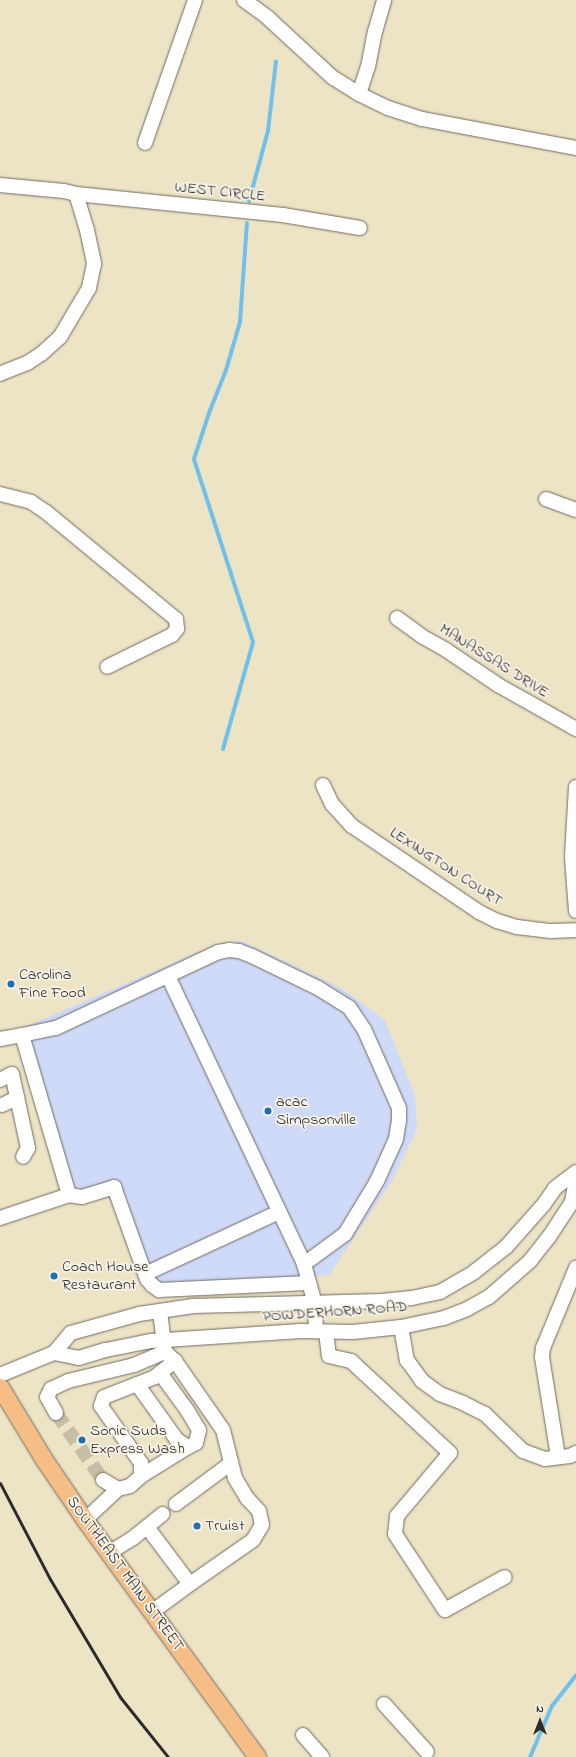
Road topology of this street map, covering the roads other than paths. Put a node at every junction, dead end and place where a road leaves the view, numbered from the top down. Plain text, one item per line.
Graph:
1 (195, 0) edge
2 (244, 0) edge
3 (384, 0) edge
4 (359, 94) junction
5 (145, 143) dead end
6 (576, 148) edge
7 (0, 185) edge
8 (76, 194) junction
9 (360, 228) dead end
10 (0, 374) edge
11 (0, 494) edge
12 (546, 499) dead end
13 (576, 510) edge
14 (397, 618) dead end
15 (107, 668) dead end
16 (576, 729) edge
17 (323, 785) dead end
18 (576, 787) edge
19 (576, 911) edge
20 (576, 930) edge
21 (168, 976) junction
22 (22, 1035) junction
23 (0, 1039) edge
24 (0, 1080) edge
25 (17, 1098) junction
26 (2, 1105) dead end
27 (23, 1156) dead end
28 (576, 1172) edge
29 (576, 1180) edge
30 (69, 1195) junction
31 (574, 1202) edge
32 (279, 1212) junction
33 (0, 1218) edge
34 (304, 1264) junction
35 (576, 1268) edge
36 (145, 1274) junction
37 (308, 1283) junction
38 (315, 1304) junction
39 (160, 1311) junction
40 (401, 1327) junction
41 (321, 1331) junction
42 (168, 1351) junction
43 (54, 1353) junction
44 (160, 1373) junction
45 (0, 1375) edge
46 (137, 1384) junction
47 (0, 1387) edge
48 (56, 1413) tunnel mouth
49 (188, 1447) junction
50 (576, 1453) edge
51 (558, 1457) junction
52 (231, 1463) junction
53 (141, 1476) junction
54 (103, 1480) tunnel mouth
55 (118, 1489) junction
56 (176, 1504) dead end
57 (163, 1514) dead end
58 (85, 1520) junction
59 (147, 1527) junction
60 (109, 1553) junction
61 (505, 1577) dead end
62 (190, 1584) junction
63 (152, 1612) junction
64 (384, 1704) dead end
65 (303, 1735) dead end
66 (427, 1755) edge
67 (257, 1757) edge
68 (322, 1757) edge

1 - 5 street
2 - 4 street
3 - 4 street
4 - 6 street
7 - 8 street, WEST CIRCLE
8 - 9 street, WEST CIRCLE
8 - 10 street
11 - 15 street
12 - 13 street
14 - 16 street, MANASSAS DRIVE
17 - 20 street, LEXINGTON COURT
18 - 19 street
21 - 22 street
21 - 32 street
21 - 34 street
22 - 23 street
22 - 30 street
24 - 25 street
25 - 26 street
25 - 27 street
28 - 38 street, POWDERHORN ROAD
29 - 31 street, POWDERHORN ROAD
30 - 33 street
30 - 36 street
31 - 40 street, POWDERHORN ROAD
32 - 34 street
32 - 36 street
34 - 37 street
35 - 51 street
36 - 37 street
37 - 38 street
38 - 39 street, POWDERHORN ROAD
38 - 41 street
39 - 42 street
39 - 43 street, POWDERHORN ROAD
40 - 41 street, POWDERHORN ROAD
40 - 51 street
41 - 42 street, POWDERHORN ROAD
41 - 61 street
42 - 43 street, POWDERHORN ROAD
42 - 44 street
42 - 48 street
42 - 52 street
43 - 45 street, POWDERHORN ROAD
44 - 46 street
44 - 49 street
46 - 49 street
46 - 53 street
47 - 58 main road, SOUTHEAST MAIN STREET
49 - 53 street
50 - 51 street
52 - 56 street
52 - 62 street
53 - 55 street
54 - 55 street
55 - 58 street
57 - 59 street
58 - 60 main road, SOUTHEAST MAIN STREET
59 - 60 street
59 - 62 street
60 - 63 main road, SOUTHEAST MAIN STREET
62 - 63 street
63 - 67 main road, SOUTHEAST MAIN STREET
64 - 66 street
65 - 68 street

